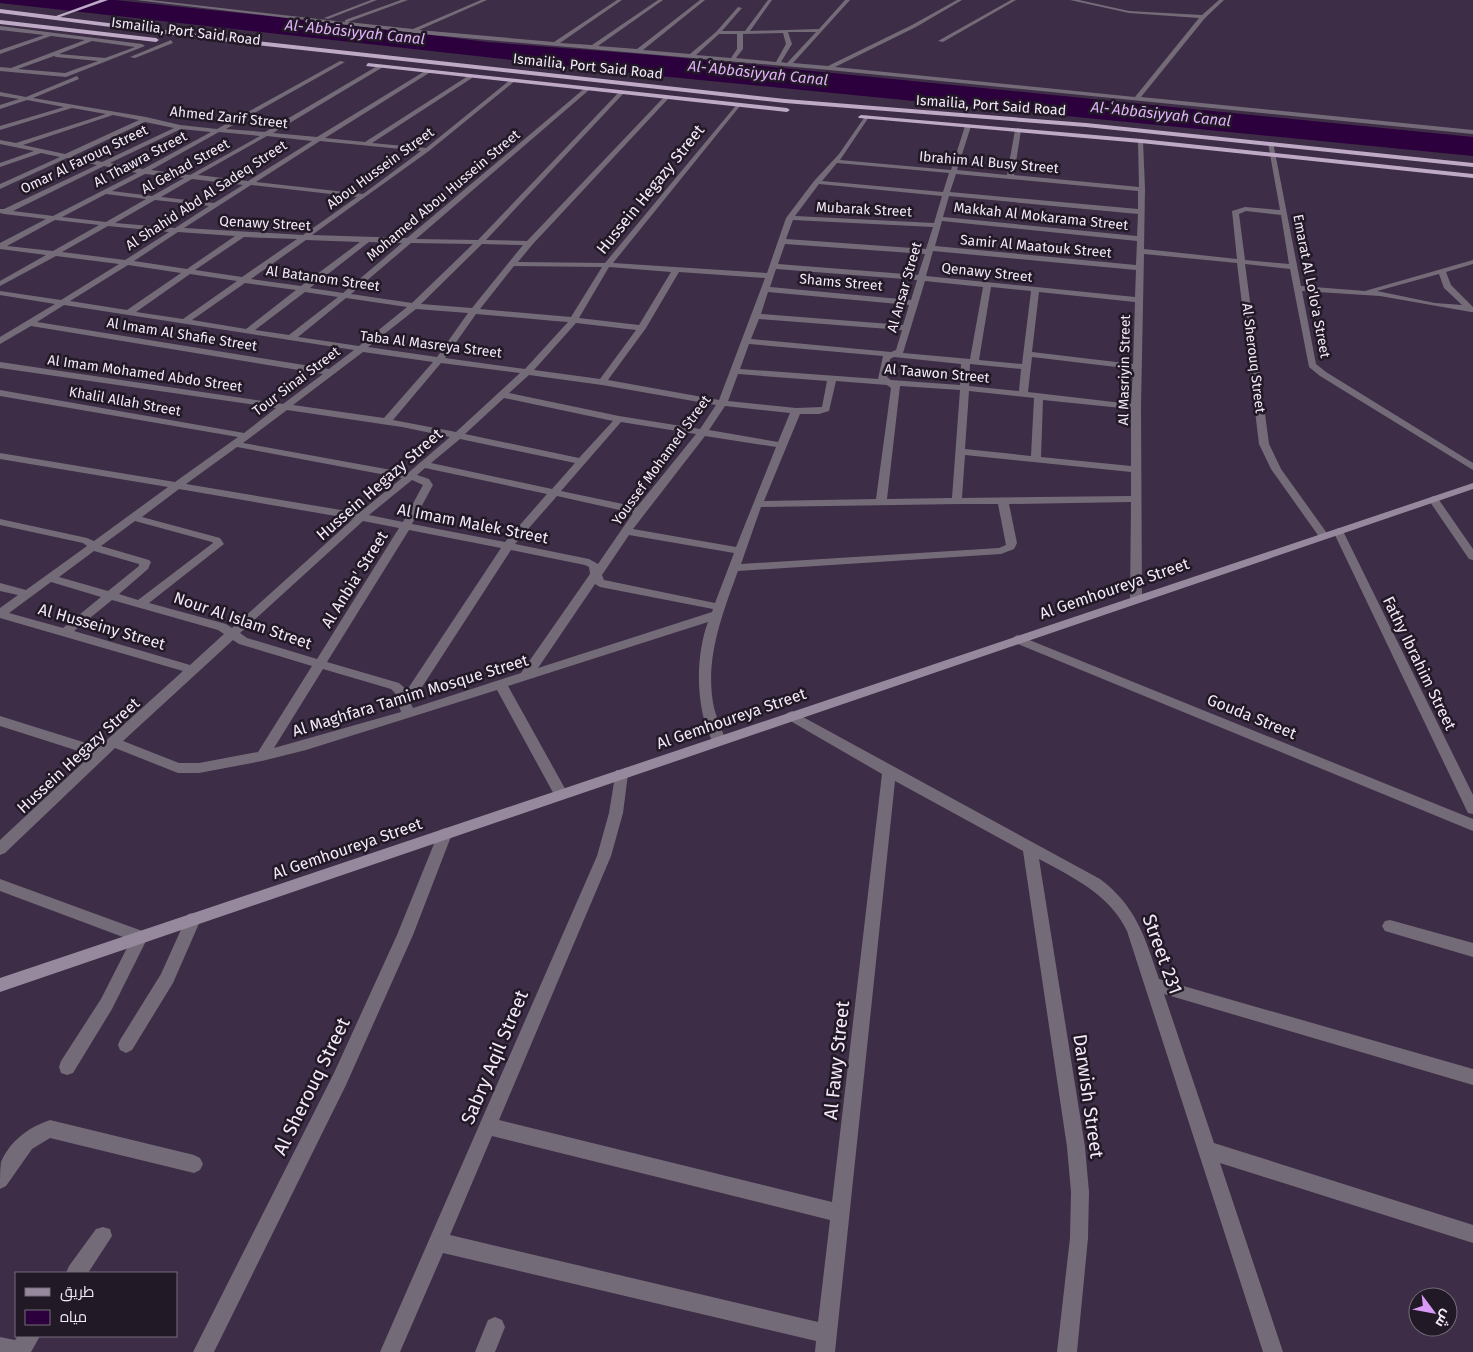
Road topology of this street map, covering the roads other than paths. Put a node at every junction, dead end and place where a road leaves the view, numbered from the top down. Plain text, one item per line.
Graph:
1 (93, 0) edge
2 (105, 0) edge
3 (138, 0) edge
4 (376, 0) edge
5 (406, 0) edge
6 (484, 0) edge
7 (620, 0) edge
8 (660, 0) edge
9 (703, 0) edge
10 (770, 0) edge
11 (848, 0) edge
12 (960, 0) edge
13 (1014, 0) edge
14 (1072, 0) edge
15 (1222, 0) edge
16 (220, 2) dead end
17 (206, 7) junction
18 (740, 8) dead end
19 (0, 11) edge
20 (56, 15) junction
21 (1203, 17) junction
22 (322, 20) junction
23 (0, 22) edge
24 (344, 22) junction
25 (0, 28) edge
26 (820, 30) junction
27 (413, 31) junction
28 (785, 31) junction
29 (718, 33) junction
30 (743, 33) junction
31 (52, 34) junction
32 (92, 39) junction
33 (171, 42) junction
34 (941, 42) dead end
35 (180, 43) dead end
36 (555, 44) junction
37 (593, 47) junction
38 (0, 48) edge
39 (9, 49) junction
40 (638, 51) junction
41 (0, 52) edge
42 (52, 54) junction
43 (692, 56) junction
44 (108, 60) junction
45 (732, 60) junction
46 (332, 61) dead end
47 (342, 62) junction
48 (351, 63) dead end
49 (778, 63) junction
50 (361, 64) dead end
51 (789, 64) junction
52 (380, 66) junction
53 (0, 68) edge
54 (828, 68) junction
55 (498, 69) junction
56 (11, 70) junction
57 (427, 72) junction
58 (90, 74) dead end
59 (537, 74) junction
60 (470, 76) junction
61 (81, 77) dead end
62 (483, 78) junction
63 (512, 81) junction
64 (45, 82) dead end
65 (522, 82) junction
66 (63, 84) junction
67 (587, 89) junction
68 (622, 93) junction
69 (0, 94) edge
70 (28, 98) junction
71 (666, 98) junction
72 (1137, 98) junction
73 (74, 106) junction
74 (738, 106) junction
75 (0, 107) edge
76 (797, 111) dead end
77 (114, 113) junction
78 (849, 116) dead end
79 (866, 117) junction
80 (146, 119) junction
81 (968, 126) junction
82 (180, 127) junction
83 (0, 128) edge
84 (220, 130) junction
85 (1018, 130) junction
86 (1473, 132) edge
87 (267, 134) junction
88 (317, 139) junction
89 (1141, 141) junction
90 (0, 142) edge
91 (1271, 143) junction
92 (366, 144) junction
93 (14, 146) junction
94 (0, 150) edge
95 (427, 150) junction
96 (39, 151) junction
97 (1272, 154) junction
98 (62, 156) junction
99 (834, 161) junction
100 (0, 165) edge
101 (98, 165) junction
102 (1473, 165) edge
103 (953, 171) junction
104 (143, 172) junction
105 (1473, 176) edge
106 (1010, 177) junction
107 (190, 178) junction
108 (816, 182) junction
109 (247, 184) junction
110 (0, 187) edge
111 (1142, 189) junction
112 (105, 192) junction
113 (946, 194) junction
114 (364, 196) junction
115 (154, 198) junction
116 (214, 205) junction
117 (2, 212) edge
118 (1142, 212) junction
119 (1284, 213) junction
120 (55, 217) junction
121 (790, 218) junction
122 (938, 222) junction
123 (107, 224) junction
124 (175, 231) junction
125 (243, 234) junction
126 (306, 237) junction
127 (1141, 239) junction
128 (366, 240) junction
129 (408, 241) junction
130 (781, 241) junction
131 (480, 242) junction
132 (529, 243) junction
133 (0, 247) edge
134 (929, 250) junction
135 (1141, 251) junction
136 (55, 253) junction
137 (1241, 261) junction
138 (126, 262) junction
139 (1473, 262) edge
140 (511, 264) junction
141 (607, 265) junction
142 (773, 266) junction
143 (1294, 267) junction
144 (1140, 268) junction
145 (677, 269) junction
146 (186, 271) junction
147 (1442, 271) junction
148 (770, 276) junction
149 (921, 278) junction
150 (243, 280) junction
151 (0, 284) edge
152 (987, 285) junction
153 (1297, 288) junction
154 (304, 289) junction
155 (765, 289) junction
156 (1035, 290) junction
157 (0, 293) edge
158 (1362, 293) junction
159 (345, 295) junction
160 (1139, 300) junction
161 (63, 303) junction
162 (914, 303) junction
163 (414, 306) junction
164 (1472, 310) edge
165 (474, 311) junction
166 (128, 313) junction
167 (756, 316) junction
168 (574, 320) junction
169 (185, 321) junction
170 (30, 323) junction
171 (642, 328) junction
172 (906, 328) junction
173 (248, 331) junction
174 (291, 338) junction
175 (0, 341) edge
176 (746, 342) junction
177 (360, 349) junction
178 (1028, 354) junction
179 (893, 355) junction
180 (439, 360) junction
181 (970, 362) junction
182 (0, 365) edge
183 (1026, 367) junction
184 (1138, 367) junction
185 (528, 371) junction
186 (736, 371) junction
187 (330, 372) junction
188 (832, 378) junction
189 (602, 382) junction
190 (888, 382) junction
191 (965, 388) junction
192 (0, 393) edge
193 (1023, 394) junction
194 (504, 395) junction
195 (1040, 396) junction
196 (722, 403) junction
197 (283, 407) junction
198 (1136, 407) junction
199 (796, 411) junction
200 (619, 419) junction
201 (387, 421) junction
202 (702, 433) junction
203 (459, 435) junction
204 (246, 436) junction
205 (235, 444) junction
206 (781, 445) junction
207 (961, 452) junction
208 (0, 456) edge
209 (1036, 460) junction
210 (582, 462) junction
211 (424, 465) junction
212 (1473, 466) edge
213 (1137, 470) junction
214 (410, 476) junction
215 (1473, 486) edge
216 (177, 487) junction
217 (554, 493) junction
218 (1137, 499) junction
219 (1433, 499) junction
220 (1003, 501) junction
221 (958, 502) junction
222 (881, 503) junction
223 (757, 504) junction
224 (640, 511) junction
225 (134, 518) junction
226 (361, 518) junction
227 (0, 522) edge
228 (406, 526) junction
229 (626, 531) junction
230 (1338, 531) junction
231 (1324, 536) junction
232 (94, 546) junction
233 (507, 547) junction
234 (740, 551) junction
235 (1473, 557) edge
236 (733, 568) junction
237 (596, 574) junction
238 (49, 578) junction
239 (0, 587) edge
240 (27, 594) junction
241 (111, 595) junction
242 (1136, 599) junction
243 (140, 604) junction
244 (718, 611) junction
245 (0, 614) edge
246 (65, 633) junction
247 (232, 634) junction
248 (1018, 639) junction
249 (321, 664) junction
250 (194, 670) junction
251 (525, 677) junction
252 (500, 684) junction
253 (407, 708) junction
254 (792, 716) junction
255 (0, 721) edge
256 (718, 741) junction
257 (113, 742) junction
258 (101, 752) junction
259 (262, 756) junction
260 (889, 772) junction
261 (621, 774) junction
262 (561, 794) junction
263 (1473, 808) edge
264 (1473, 824) edge
265 (445, 834) junction
266 (1030, 847) junction
267 (0, 849) edge
268 (0, 885) edge
269 (193, 919) junction
270 (1390, 926) dead end
271 (140, 937) junction
272 (1473, 950) edge
273 (1154, 984) junction
274 (0, 985) edge
275 (126, 1045) dead end
276 (67, 1067) dead end
277 (1473, 1077) edge
278 (488, 1126) junction
279 (1208, 1150) junction
280 (194, 1164) dead end
281 (0, 1180) edge
282 (841, 1213) junction
283 (1473, 1234) edge
284 (102, 1236) dead end
285 (438, 1242) junction
286 (77, 1272) edge
287 (495, 1327) dead end
288 (826, 1343) edge
289 (203, 1352) edge
290 (390, 1352) edge
291 (485, 1352) edge
292 (1067, 1352) edge
293 (1273, 1352) edge

1 - 20 highway
2 - 20 highway
3 - 17 street
4 - 22 street
5 - 24 street
6 - 27 street
7 - 36 street
8 - 37 street
9 - 40 street
10 - 30 street
11 - 26 street
12 - 54 street
13 - 34 street
14 - 21 street
15 - 21 street
16 - 17 street
17 - 22 street
18 - 29 street
19 - 20 highway, Ismailia, Port Said Road
20 - 55 highway, Ismailia, Port Said Road
21 - 72 street
22 - 24 street
23 - 33 highway, Ismailia, Port Said Road
24 - 27 street
25 - 31 street
26 - 28 street
26 - 51 street
27 - 36 street
28 - 30 street
28 - 49 street
29 - 30 street
29 - 43 street
30 - 45 street
31 - 32 street
31 - 39 street
32 - 42 street
32 - 44 street
33 - 35 highway, Ismailia, Port Said Road
33 - 58 street
36 - 37 street
37 - 40 street
38 - 39 street
39 - 41 street
40 - 43 street
42 - 44 street
42 - 56 street
43 - 45 street
44 - 56 street
45 - 49 street
46 - 47 highway
47 - 48 highway
47 - 84 street, Al Thawra Street
49 - 51 street
50 - 52 highway, Ismailia, Port Said Road
51 - 54 street
52 - 57 highway, Ismailia, Port Said Road
52 - 87 street, Al Gehad Street
53 - 56 street
54 - 72 street
55 - 59 highway, Ismailia, Port Said Road
55 - 62 highway
57 - 60 highway, Ismailia, Port Said Road
57 - 88 street, Al Shahid Abd Al Sadeq Street
59 - 65 highway
59 - 91 highway, Ismailia, Port Said Road
60 - 62 highway, Ismailia, Port Said Road
60 - 92 street
61 - 66 street
62 - 63 highway, Ismailia, Port Said Road
63 - 65 highway, Ismailia, Port Said Road
63 - 95 street, Abou Hussein Street
64 - 66 street
65 - 67 highway, Ismailia, Port Said Road
66 - 70 street
67 - 68 highway, Ismailia, Port Said Road
67 - 129 street, Mohamed Abou Hussein Street
68 - 71 highway, Ismailia, Port Said Road
68 - 131 street, Tour Sinai Street
69 - 70 street, Ahmed Zarif Street
70 - 73 street, Ahmed Zarif Street
70 - 75 street
71 - 74 highway, Ismailia, Port Said Road
71 - 132 street
72 - 86 street
73 - 77 street, Ahmed Zarif Street
73 - 83 street
74 - 76 highway, Ismailia, Port Said Road
74 - 141 street, Hussein Hegazy Street
77 - 80 street, Ahmed Zarif Street
77 - 93 street
78 - 79 highway, Ismailia, Port Said Road
79 - 81 highway, Ismailia, Port Said Road
79 - 99 street, Youssef Mohamed Street
80 - 82 street, Ahmed Zarif Street
80 - 98 street
81 - 85 highway, Ismailia, Port Said Road
81 - 103 street, Al Ansar Street
82 - 84 street, Ahmed Zarif Street
82 - 101 street, Omar Al Farouq Street
84 - 87 street, Ahmed Zarif Street
84 - 104 street, Al Thawra Street
85 - 89 highway, Ismailia, Port Said Road
85 - 106 street
87 - 88 street, Ahmed Zarif Street
87 - 107 street, Al Gehad Street
88 - 92 street, Ahmed Zarif Street
88 - 109 street, Al Shahid Abd Al Sadeq Street
89 - 97 highway, Ismailia, Port Said Road
89 - 111 street, Al Masriyin Street
90 - 93 street
91 - 97 street, Emarat Al Lo'lo'a Street
91 - 102 highway, Ismailia, Port Said Road
92 - 95 street, Ahmed Zarif Street
93 - 94 street
93 - 96 street
95 - 114 street, Abou Hussein Street
96 - 98 street
96 - 100 street
97 - 105 highway, Ismailia, Port Said Road
97 - 119 street, Emarat Al Lo'lo'a Street
98 - 101 street
98 - 110 street
99 - 103 street, Ibrahim Al Busy Street
99 - 108 street, Youssef Mohamed Street
101 - 104 street
101 - 117 street, Omar Al Farouq Street
103 - 106 street, Ibrahim Al Busy Street
103 - 113 street, Al Ansar Street
104 - 107 street
104 - 112 street, Al Thawra Street
106 - 111 street, Ibrahim Al Busy Street
107 - 109 street
107 - 115 street, Al Gehad Street
108 - 113 street
108 - 121 street, Youssef Mohamed Street
109 - 114 street
109 - 116 street, Al Shahid Abd Al Sadeq Street
111 - 118 street, Al Masriyin Street
112 - 115 street
112 - 120 street, Al Thawra Street
113 - 118 street
113 - 122 street, Al Ansar Street
114 - 126 street, Abou Hussein Street
115 - 116 street
115 - 123 street, Al Gehad Street
116 - 124 street, Al Shahid Abd Al Sadeq Street
117 - 120 street, Qenawy Street
118 - 127 street, Al Masriyin Street
119 - 137 street, Al Sherouq Street
119 - 143 street, Emarat Al Lo'lo'a Street
120 - 123 street, Qenawy Street
120 - 133 street, Al Thawra Street
121 - 122 street, Mubarak Street
121 - 130 street, Youssef Mohamed Street
122 - 127 street, Makkah Al Mokarama Street
122 - 134 street, Al Ansar Street
123 - 124 street, Qenawy Street
123 - 136 street, Al Gehad Street
124 - 125 street, Qenawy Street
124 - 138 street, Al Shahid Abd Al Sadeq Street
125 - 126 street, Qenawy Street
125 - 146 street
126 - 128 street, Qenawy Street
126 - 150 street, Abou Hussein Street
127 - 135 street, Al Masriyin Street
128 - 129 street, Qenawy Street
128 - 154 street
129 - 131 street, Qenawy Street
129 - 159 street, Mohamed Abou Hussein Street
130 - 134 street, Samir Al Maatouk Street
130 - 142 street, Youssef Mohamed Street
131 - 132 street, Qenawy Street
131 - 163 street, Tour Sinai Street
132 - 140 street
133 - 136 street, Al Batanom Street
134 - 144 street, Samir Al Maatouk Street
134 - 149 street, Al Ansar Street
135 - 137 street
135 - 144 street, Al Masriyin Street
136 - 138 street, Al Batanom Street
136 - 151 street, Al Gehad Street
137 - 143 street
137 - 231 street, Al Sherouq Street
138 - 146 street, Al Batanom Street
138 - 161 street, Al Shahid Abd Al Sadeq Street
139 - 147 street
140 - 141 street
140 - 165 street
141 - 145 street
141 - 168 street, Hussein Hegazy Street
142 - 148 street, Youssef Mohamed Street
142 - 149 street, Qenawy Street
143 - 153 street, Emarat Al Lo'lo'a Street
144 - 160 street, Al Masriyin Street
145 - 148 street
145 - 171 street
146 - 150 street, Al Batanom Street
146 - 166 street
147 - 158 street
147 - 164 street
148 - 155 street, Youssef Mohamed Street
149 - 152 street, Qenawy Street
149 - 162 street, Al Ansar Street
150 - 154 street, Al Batanom Street
150 - 169 street, Abou Hussein Street
152 - 156 street, Qenawy Street
152 - 181 street
153 - 158 street
153 - 212 street, Emarat Al Lo'lo'a Street
154 - 159 street, Al Batanom Street
154 - 173 street
155 - 162 street, Shams Street
155 - 167 street, Youssef Mohamed Street
156 - 160 street, Qenawy Street
156 - 178 street
157 - 161 street, Taba Al Masreya Street
158 - 164 street
159 - 163 street, Al Batanom Street
159 - 174 street, Mohamed Abou Hussein Street
160 - 184 street, Al Masriyin Street
161 - 166 street, Taba Al Masreya Street
161 - 170 street, Al Shahid Abd Al Sadeq Street
162 - 172 street, Al Ansar Street
163 - 165 street, Al Batanom Street
163 - 177 street, Tour Sinai Street
165 - 168 street, Al Batanom Street
165 - 180 street
166 - 169 street, Taba Al Masreya Street
167 - 172 street
167 - 176 street, Youssef Mohamed Street
168 - 171 street, Al Batanom Street
168 - 185 street, Hussein Hegazy Street
169 - 173 street, Taba Al Masreya Street
170 - 175 street, Al Shahid Abd Al Sadeq Street
170 - 187 street, Al Imam Al Shafie Street
171 - 189 street
172 - 179 street, Al Ansar Street
173 - 174 street, Taba Al Masreya Street
174 - 177 street, Taba Al Masreya Street
176 - 179 street
176 - 186 street, Youssef Mohamed Street
177 - 180 street, Taba Al Masreya Street
177 - 187 street, Tour Sinai Street
178 - 183 street
178 - 184 street
179 - 181 street
179 - 190 street, Al Ansar Street
180 - 185 street, Taba Al Masreya Street
180 - 201 street
181 - 183 street
181 - 191 street
182 - 197 street, Al Imam Mohamed Abdo Street
183 - 193 street
184 - 198 street, Al Masriyin Street
185 - 189 street, Taba Al Masreya Street
185 - 194 street, Hussein Hegazy Street
186 - 188 street, Al Taawon Street
186 - 196 street, Youssef Mohamed Street
187 - 197 street, Tour Sinai Street
188 - 190 street, Al Taawon Street
188 - 199 street, Taba Al Masreya Street
189 - 196 street, Taba Al Masreya Street
190 - 191 street, Al Taawon Street
190 - 222 street, Al Ansar Street
191 - 193 street, Al Taawon Street
191 - 207 street
192 - 204 street, Khalil Allah Street
193 - 195 street, Al Taawon Street
194 - 200 street
194 - 203 street, Hussein Hegazy Street
195 - 198 street, Al Taawon Street
195 - 209 street
196 - 199 street, Taba Al Masreya Street
196 - 202 street, Youssef Mohamed Street
197 - 201 street, Al Imam Mohamed Abdo Street
197 - 204 street, Tour Sinai Street
198 - 213 street, Al Masriyin Street
199 - 206 street
200 - 202 street
200 - 210 street
201 - 203 street, Al Imam Mohamed Abdo Street
202 - 206 street
202 - 224 street, Youssef Mohamed Street
203 - 210 street, Al Imam Mohamed Abdo Street
203 - 211 street, Hussein Hegazy Street
204 - 205 street, Tour Sinai Street
205 - 214 street
205 - 216 street, Tour Sinai Street
206 - 223 street
207 - 209 street
207 - 221 street
208 - 216 street, Al Imam Malek Street
209 - 213 street
210 - 217 street
211 - 214 street, Hussein Hegazy Street
211 - 217 street
213 - 218 street, Al Masriyin Street
214 - 226 street, Hussein Hegazy Street
214 - 228 street, Al Anbia' Street
215 - 219 main road, Al Gemhoureya Street
216 - 225 street, Tour Sinai Street
216 - 226 street, Al Imam Malek Street
217 - 224 street
217 - 233 street
218 - 220 street
218 - 242 street, Al Masriyin Street
219 - 230 main road, Al Gemhoureya Street
219 - 235 street
220 - 221 street
220 - 236 street
221 - 222 street
222 - 223 street
223 - 234 street
224 - 229 street, Youssef Mohamed Street
225 - 232 street, Tour Sinai Street
225 - 243 street
226 - 228 street, Al Imam Malek Street
226 - 247 street, Hussein Hegazy Street
227 - 232 street
228 - 233 street, Al Imam Malek Street
228 - 249 street, Al Anbia' Street
229 - 234 street
229 - 237 street, Youssef Mohamed Street
230 - 231 main road, Al Gemhoureya Street
230 - 263 street, Fathy Ibrahim Street
231 - 242 main road, Al Gemhoureya Street
232 - 238 street, Tour Sinai Street
232 - 241 street
233 - 237 street, Al Imam Malek Street
233 - 253 street
234 - 236 street
236 - 244 street
237 - 244 street, Al Imam Malek Street
237 - 251 street, Youssef Mohamed Street
238 - 240 street, Tour Sinai Street
238 - 241 street, Nour Al Islam Street
239 - 240 street
240 - 245 street, Tour Sinai Street
241 - 243 street, Nour Al Islam Street
241 - 246 street
242 - 248 main road, Al Gemhoureya Street
243 - 247 street, Nour Al Islam Street
244 - 251 street, Al Maghfara Tamim Mosque Street
244 - 256 street
245 - 246 street, Al Husseiny Street
246 - 250 street, Al Husseiny Street
247 - 249 street, Nour Al Islam Street
247 - 250 street, Hussein Hegazy Street
248 - 254 main road, Al Gemhoureya Street
248 - 264 street, Gouda Street
249 - 253 street, Nour Al Islam Street
249 - 259 street, Al Anbia' Street
250 - 257 street, Hussein Hegazy Street
251 - 252 street, Al Maghfara Tamim Mosque Street
252 - 253 street, Al Maghfara Tamim Mosque Street
252 - 262 street
253 - 259 street, Al Maghfara Tamim Mosque Street
254 - 256 main road, Al Gemhoureya Street
254 - 260 street, Street 231
255 - 258 street
256 - 261 main road, Al Gemhoureya Street
257 - 258 street, Hussein Hegazy Street
257 - 259 street, Al Maghfara Tamim Mosque Street
258 - 267 street, Hussein Hegazy Street
260 - 266 street, Street 231
260 - 282 street, Al Fawy Street
261 - 262 main road, Al Gemhoureya Street
261 - 278 street, Sabry Aqil Street
262 - 265 main road, Al Gemhoureya Street
265 - 269 main road, Al Gemhoureya Street
265 - 289 street, Al Sherouq Street
266 - 273 street, Street 231
266 - 292 street, Darwish Street
268 - 271 street
269 - 271 main road, Al Gemhoureya Street
269 - 275 street
270 - 272 street
271 - 274 main road, Al Gemhoureya Street
271 - 276 street
273 - 277 street
273 - 279 street, Street 231
278 - 282 street
278 - 285 street, Sabry Aqil Street
279 - 283 street
279 - 293 street, Street 231
280 - 281 street
282 - 288 street, Al Fawy Street
284 - 286 street
285 - 288 street
285 - 290 street, Sabry Aqil Street
287 - 291 street

